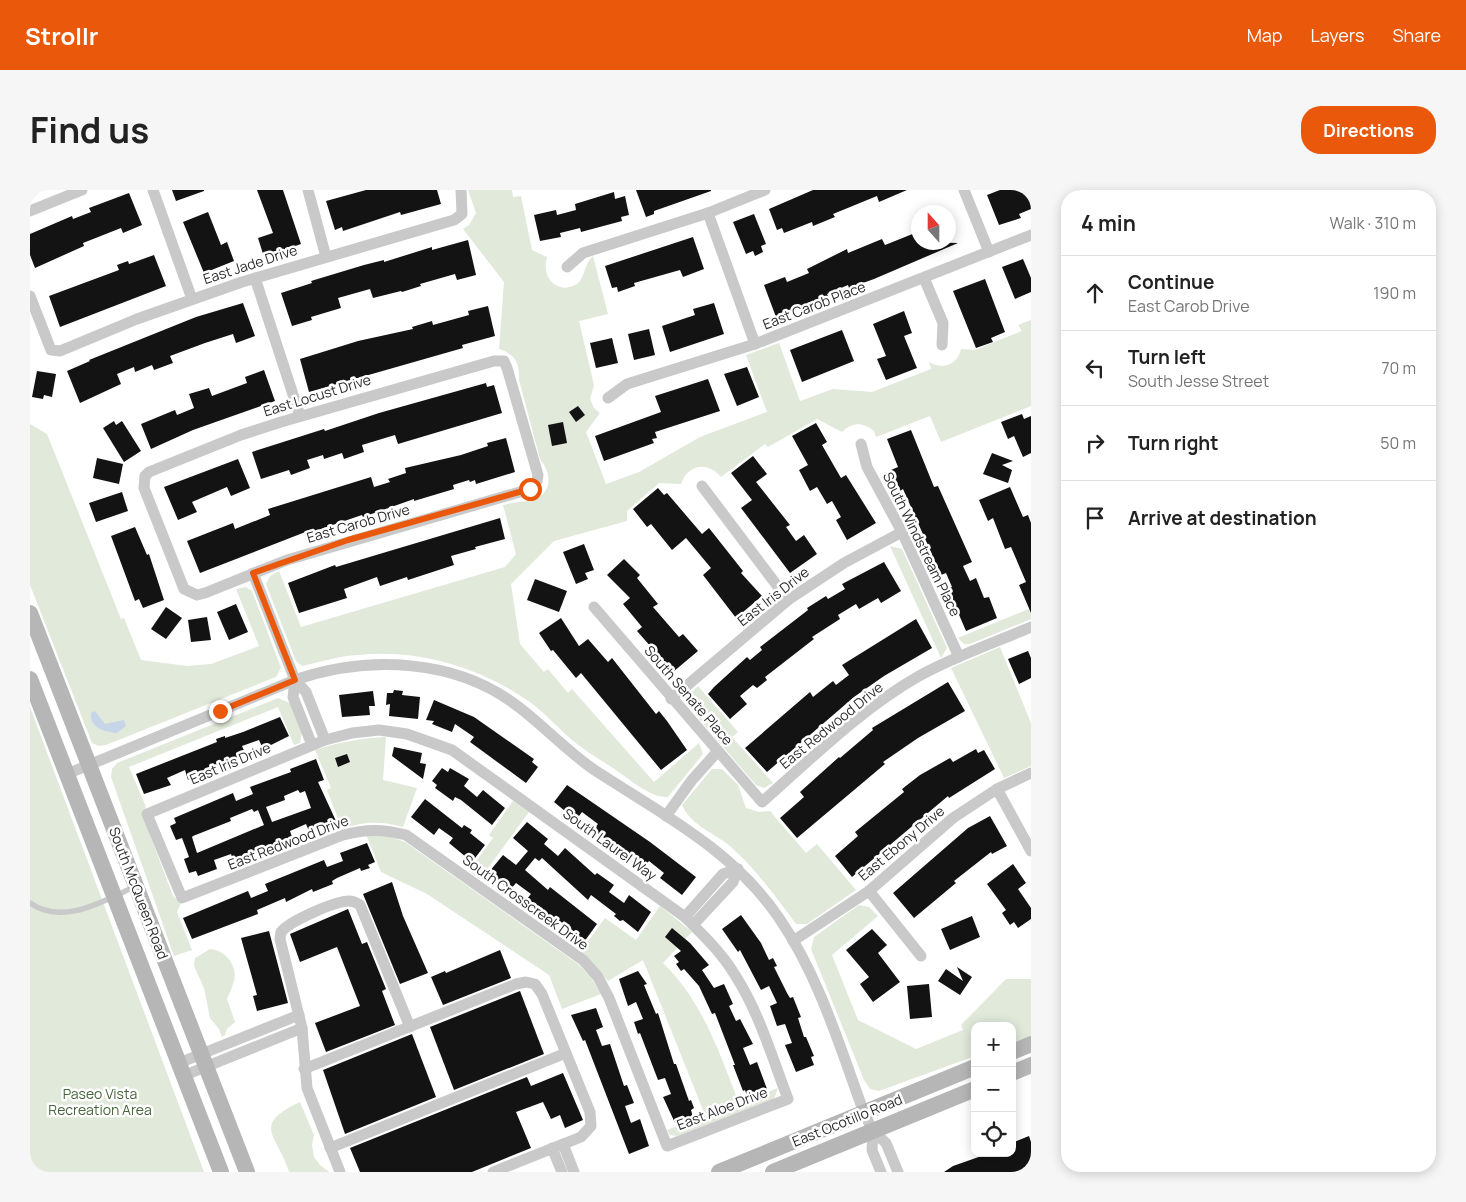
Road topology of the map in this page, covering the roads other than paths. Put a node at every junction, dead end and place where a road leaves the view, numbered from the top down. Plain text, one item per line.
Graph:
1 (82, 190) edge
2 (153, 190) edge
3 (308, 190) edge
4 (461, 190) edge
5 (765, 190) edge
6 (964, 190) edge
7 (64, 193) edge
8 (30, 211) edge
9 (708, 213) junction
10 (1031, 235) edge
11 (989, 252) junction
12 (326, 257) junction
13 (567, 267) dead end
14 (255, 278) junction
15 (924, 278) junction
16 (30, 296) edge
17 (192, 299) junction
18 (755, 344) junction
19 (942, 345) dead end
20 (608, 398) dead end
21 (300, 416) junction
22 (861, 444) dead end
23 (537, 481) joint
24 (702, 486) dead end
25 (902, 532) junction
26 (253, 573) junction
27 (188, 592) joint
28 (788, 600) junction
29 (594, 607) dead end
30 (30, 613) edge
31 (1031, 627) edge
32 (959, 657) junction
33 (30, 679) edge
34 (295, 680) junction
35 (671, 699) junction
36 (325, 740) junction
37 (312, 745) junction
38 (718, 751) junction
39 (89, 765) junction
40 (1031, 773) edge
41 (67, 774) junction
42 (997, 789) junction
43 (762, 802) joint
44 (666, 816) junction
45 (406, 835) joint
46 (1031, 851) edge
47 (738, 869) junction
48 (136, 887) junction
49 (869, 891) junction
50 (114, 896) junction
51 (182, 898) joint
52 (30, 903) edge
53 (689, 921) junction
54 (793, 941) junction
55 (921, 956) dead end
56 (299, 1015) junction
57 (410, 1027) junction
58 (302, 1028) junction
59 (254, 1033) junction
60 (1031, 1044) edge
61 (259, 1045) junction
62 (1016, 1050) edge
63 (566, 1053) junction
64 (204, 1061) junction
65 (1031, 1066) edge
66 (304, 1069) junction
67 (181, 1070) junction
68 (971, 1070) edge
69 (1016, 1072) edge
70 (971, 1091) edge
71 (788, 1099) joint
72 (864, 1113) junction
73 (873, 1131) junction
74 (557, 1146) junction
75 (667, 1146) joint
76 (330, 1148) junction
77 (221, 1172) edge
78 (247, 1172) edge
79 (340, 1172) edge
80 (493, 1172) edge
81 (562, 1172) edge
82 (574, 1172) edge
83 (719, 1172) edge
84 (773, 1172) edge
85 (881, 1172) edge
86 (898, 1172) edge

1 - 7 street
2 - 17 street
3 - 12 street
4 - 12 street, East Jade Drive
5 - 9 street
6 - 11 street
7 - 8 street
9 - 13 street
9 - 18 street
10 - 11 street, East Carob Place
11 - 15 street, East Carob Place
12 - 14 street, East Jade Drive
14 - 17 street, East Jade Drive
14 - 21 street
15 - 18 street, East Carob Place
15 - 19 street
16 - 17 street, East Jade Drive
18 - 20 street, East Carob Place
21 - 23 street, East Locust Drive
21 - 27 street, East Locust Drive
22 - 25 street, South Windstream Place
23 - 26 street, East Carob Drive
24 - 28 street
25 - 28 street, East Iris Drive
25 - 32 street, South Windstream Place
26 - 27 street, East Carob Drive
26 - 34 street
28 - 35 street, East Iris Drive
29 - 35 street, South Senate Place
30 - 39 main road, South McQueen Road
31 - 32 street, East Redwood Drive
32 - 43 street, East Redwood Drive
33 - 41 main road, South McQueen Road
34 - 36 street
34 - 37 street
34 - 39 street
34 - 44 street
35 - 38 street, South Senate Place
36 - 37 street, East Iris Drive
36 - 53 street, South Laurel Way
37 - 51 street, East Iris Drive
38 - 43 street, South Senate Place
38 - 44 street
39 - 41 street
39 - 48 main road, South McQueen Road
40 - 42 street, East Ebony Drive
41 - 50 main road, South McQueen Road
42 - 46 street
42 - 49 street, East Ebony Drive
44 - 47 street
45 - 51 street, East Redwood Drive
45 - 75 street, South Crosscreek Drive
47 - 53 street
47 - 54 street
48 - 50 lane
48 - 64 main road, South McQueen Road
49 - 54 street, East Ebony Drive
49 - 55 street
50 - 52 lane
50 - 67 main road, South McQueen Road
53 - 71 street, South Laurel Way
54 - 72 street
56 - 57 street
56 - 58 street
56 - 59 street
57 - 63 street
57 - 66 street
58 - 61 street
58 - 66 street
59 - 61 street
59 - 64 street
60 - 62 main road
61 - 64 street
63 - 74 street
63 - 76 street
64 - 67 street
64 - 78 main road, South McQueen Road
65 - 69 main road
66 - 76 street
67 - 77 main road, South McQueen Road
68 - 72 main road, East Ocotillo Road
70 - 73 main road, East Ocotillo Road
71 - 75 street, East Aloe Drive
72 - 73 street
72 - 83 main road, East Ocotillo Road
73 - 84 main road, East Ocotillo Road
73 - 85 street
73 - 86 street
74 - 80 street
74 - 81 street
74 - 82 street
76 - 79 street

